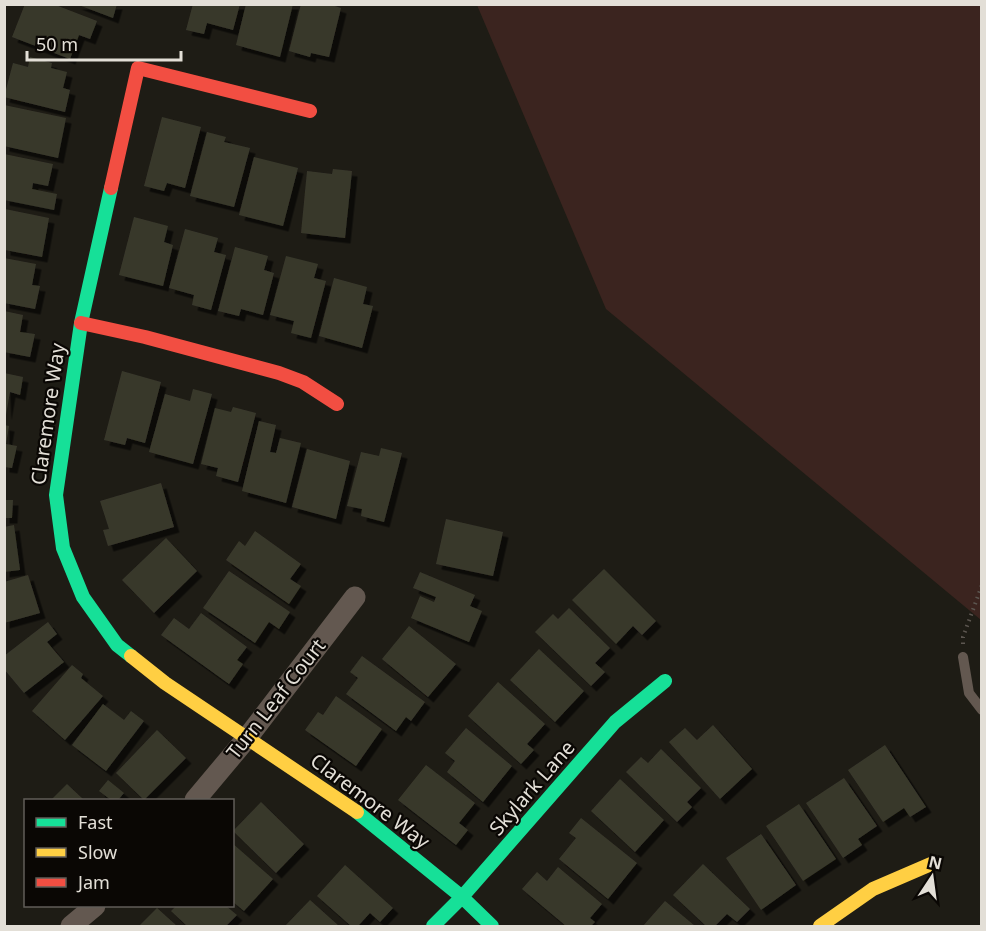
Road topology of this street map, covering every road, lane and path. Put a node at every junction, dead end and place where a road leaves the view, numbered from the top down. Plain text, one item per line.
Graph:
1 (310, 111) dead end
2 (81, 323) junction
3 (337, 404) dead end
4 (981, 585) edge
5 (355, 597) dead end
6 (963, 657) joint
7 (665, 681) dead end
8 (981, 710) edge
9 (247, 738) junction
10 (197, 799) edge
11 (931, 864) dead end
12 (462, 897) junction
13 (93, 907) edge
14 (71, 927) edge
15 (433, 927) edge
16 (492, 927) edge
17 (819, 927) edge

1 - 2 street, Claremore Way
2 - 3 street
2 - 9 street, Claremore Way
4 - 6 path
5 - 9 street, Turn Leaf Court
6 - 8 lane
7 - 12 street, Skylark Lane
9 - 10 street, Turn Leaf Court
9 - 12 street, Claremore Way
11 - 17 street
12 - 15 street, Skylark Lane
12 - 16 street, Claremore Way
13 - 14 street

